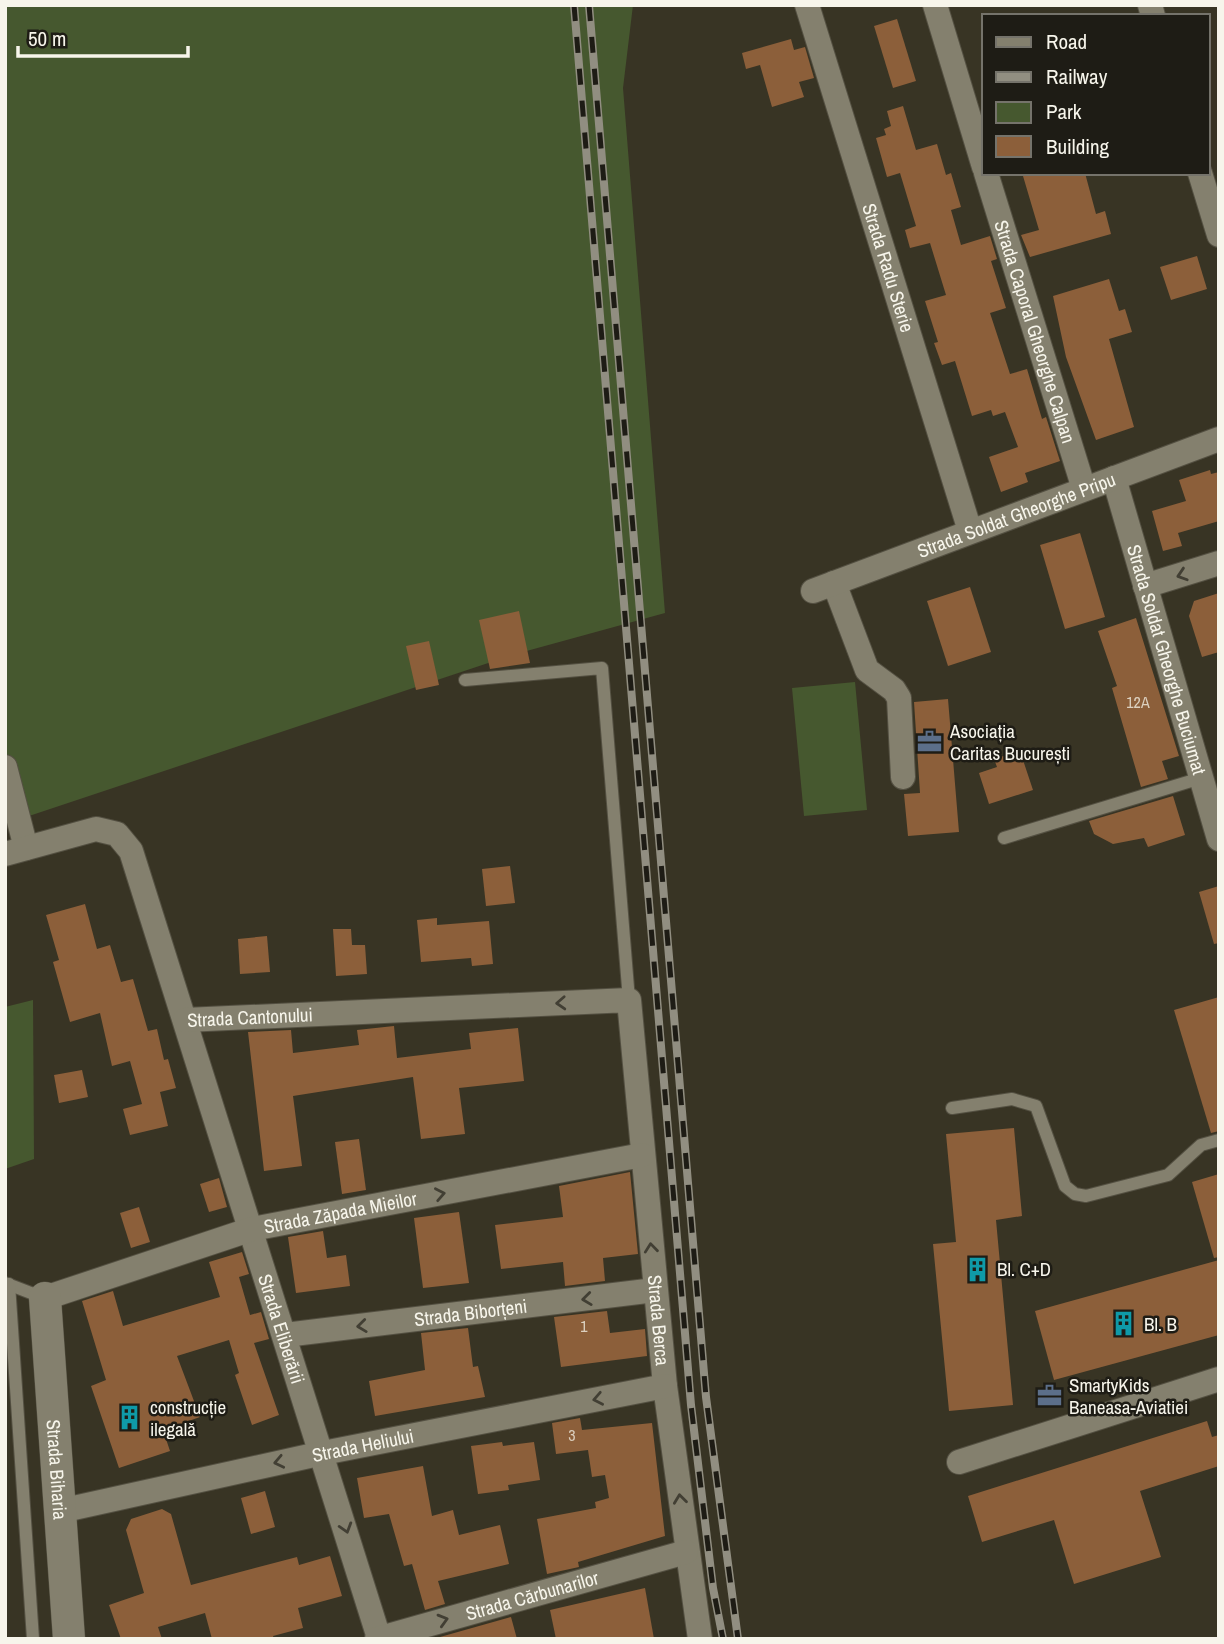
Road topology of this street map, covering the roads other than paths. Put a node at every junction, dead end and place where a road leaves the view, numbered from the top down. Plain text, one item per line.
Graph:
1 (807, 5) edge
2 (935, 5) edge
3 (982, 160) edge
4 (987, 175) edge
5 (1201, 175) edge
6 (1219, 235) edge
7 (1219, 439) edge
8 (1114, 478) junction
9 (1084, 489) junction
10 (970, 531) junction
11 (1219, 563) edge
12 (1145, 586) junction
13 (465, 680) dead end
14 (5, 767) edge
15 (1210, 775) edge
16 (903, 777) dead end
17 (1004, 838) dead end
18 (1219, 839) edge
19 (16, 851) edge
20 (629, 1000) junction
21 (185, 1020) junction
22 (952, 1108) dead end
23 (1219, 1140) edge
24 (642, 1155) junction
25 (252, 1230) junction
26 (7, 1283) edge
27 (655, 1290) junction
28 (45, 1298) junction
29 (285, 1335) junction
30 (1219, 1379) edge
31 (665, 1386) junction
32 (323, 1452) junction
33 (959, 1462) dead end
34 (60, 1511) junction
35 (686, 1552) junction
36 (378, 1638) edge
37 (33, 1639) edge
38 (69, 1639) edge
39 (700, 1639) edge

1 - 10 street, Strada Radu Sterie
2 - 3 street
4 - 9 street, Strada Caporal Gheorghe Calpan
5 - 6 street
7 - 8 street, Strada Soldat Gheorghe Pripu
8 - 9 street, Strada Soldat Gheorghe Pripu
8 - 12 street, Strada Soldat Gheorghe Buciumat
9 - 10 street, Strada Soldat Gheorghe Pripu
10 - 16 street, Strada Soldat Gheorghe Pripu
11 -> 12 street
12 - 15 street, Strada Soldat Gheorghe Buciumat
13 - 20 lane
14 - 19 street
15 - 17 lane
15 - 18 street, Strada Soldat Gheorghe Buciumat
19 - 21 street, Strada Cantonului
20 -> 21 street, Strada Cantonului
20 - 24 street, Strada Berca
21 - 25 street, Strada Eliberării
22 - 23 lane
25 -> 24 street, Strada Zăpada Mieilor
27 -> 24 street, Strada Berca
25 - 28 street, Strada Zăpada Mieilor
25 - 29 street, Strada Eliberării
26 - 28 lane
26 - 37 lane
27 -> 29 street, Strada Biborțeni
27 - 31 street, Strada Berca
28 - 34 street, Strada Biharia
29 - 32 street, Strada Eliberării
30 - 33 street
31 -> 32 street, Strada Heliului
35 -> 31 street, Strada Berca
32 -> 34 street, Strada Heliului
32 -> 36 street, Strada Eliberării
34 - 38 street, Strada Biharia
36 -> 35 street, Strada Cărbunarilor
35 - 39 street, Strada Berca

